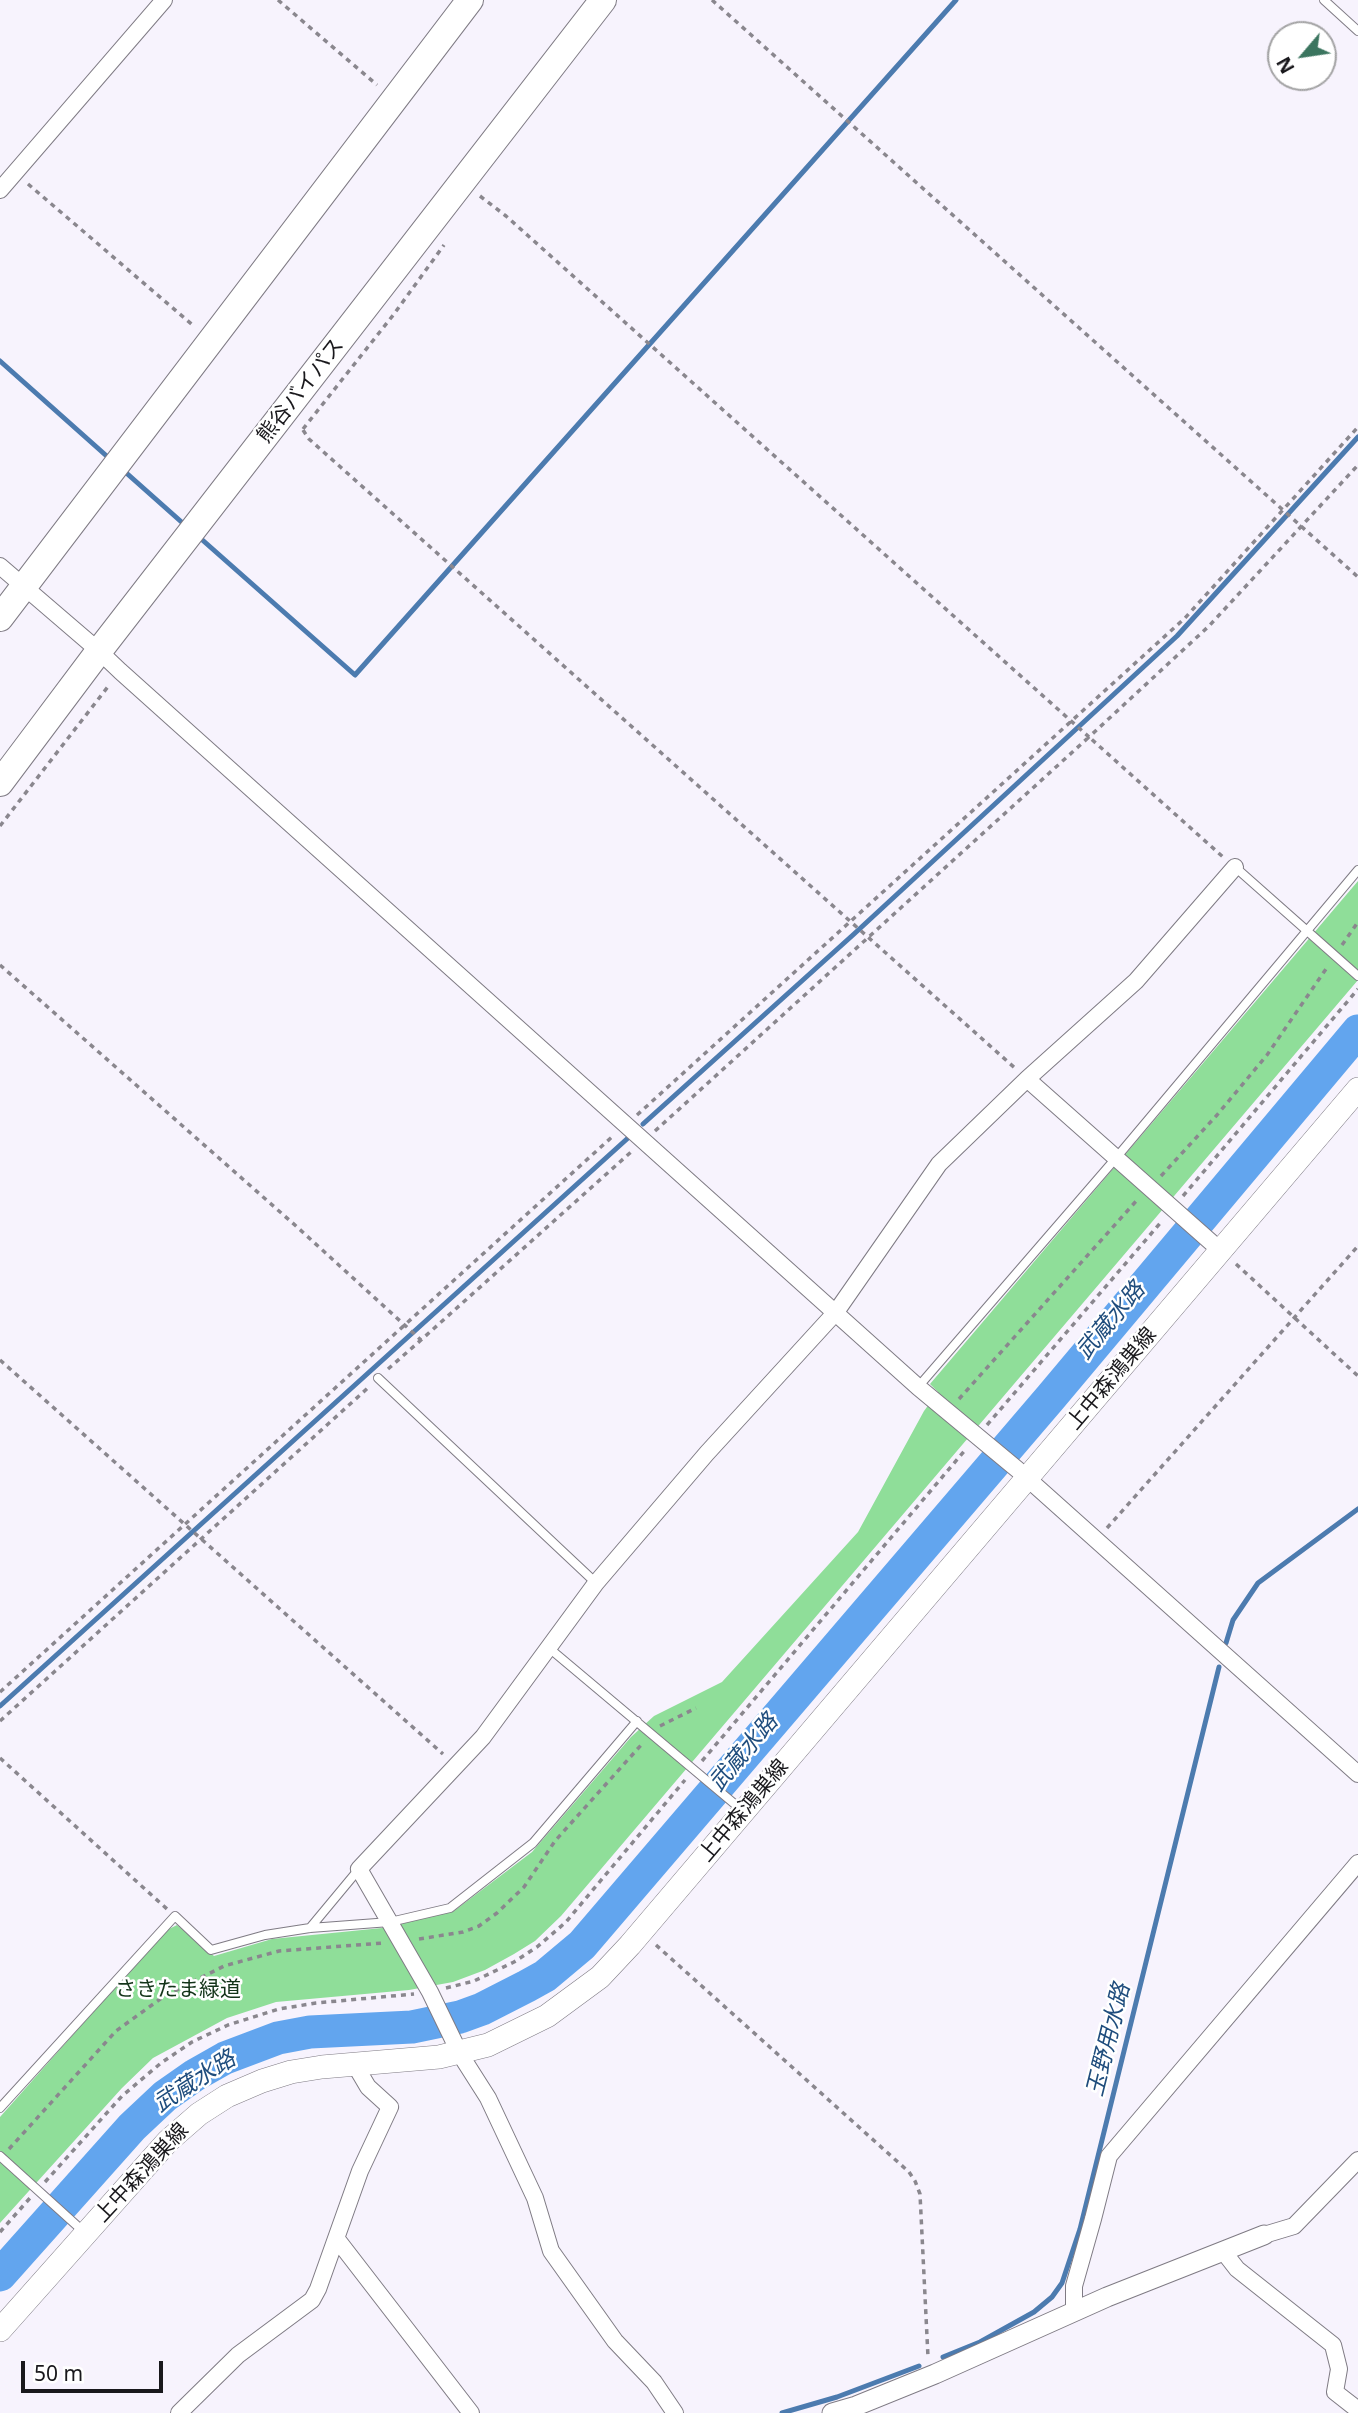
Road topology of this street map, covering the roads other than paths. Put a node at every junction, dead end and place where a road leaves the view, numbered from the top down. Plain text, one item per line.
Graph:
1 (164, 0) edge
2 (470, 0) edge
3 (603, 0) edge
4 (1324, 0) edge
5 (1358, 31) edge
6 (0, 190) edge
7 (0, 566) edge
8 (24, 586) junction
9 (0, 618) edge
10 (99, 650) junction
11 (0, 783) edge
12 (1235, 867) joint
13 (1358, 870) edge
14 (1308, 932) junction
15 (1358, 976) edge
16 (1027, 1079) junction
17 (1358, 1089) edge
18 (1116, 1158) junction
19 (1215, 1245) junction
20 (836, 1312) junction
21 (378, 1378) road end
22 (918, 1387) junction
23 (1021, 1472) junction
24 (596, 1583) junction
25 (549, 1648) junction
26 (637, 1721) junction
27 (1358, 1774) edge
28 (737, 1806) junction
29 (1358, 1863) edge
30 (359, 1869) junction
31 (390, 1922) junction
32 (310, 1928) junction
33 (455, 2045) junction
34 (355, 2065) junction
35 (0, 2108) edge
36 (0, 2156) edge
37 (1358, 2160) edge
38 (79, 2227) junction
39 (1264, 2235) joint
40 (336, 2238) junction
41 (1223, 2251) junction
42 (1074, 2311) junction
43 (0, 2330) edge
44 (1358, 2410) edge
45 (179, 2413) edge
46 (471, 2413) edge
47 (675, 2413) edge
48 (832, 2413) edge

1 - 6 street
2 - 8 highway
3 - 10 highway, 熊谷バイパス
4 - 5 lane
7 - 8 street
8 - 9 highway
8 - 10 street
10 - 11 highway, 熊谷バイパス
10 - 20 street
12 - 14 lane
12 - 16 street
13 - 14 lane
14 - 15 lane
14 - 18 lane
16 - 18 street
16 - 20 street
17 - 19 main road, 上中森鴻巣線
18 - 19 street
18 - 22 lane
19 - 23 main road, 上中森鴻巣線
20 - 22 street
20 - 24 street
21 - 24 lane
22 - 23 street
23 - 27 street
23 - 28 main road, 上中森鴻巣線
24 - 25 street
25 - 26 lane
25 - 30 street
26 - 28 lane
26 - 31 lane
28 - 33 main road, 上中森鴻巣線
29 - 42 street
30 - 31 street
30 - 32 lane
31 - 32 lane
31 - 33 street
32 - 35 lane
33 - 34 main road, 上中森鴻巣線
33 - 47 street
34 - 38 main road, 上中森鴻巣線
34 - 40 street
36 - 38 lane
37 - 39 street
38 - 43 main road, 上中森鴻巣線
39 - 41 street
40 - 45 street
40 - 46 street
41 - 42 street
41 - 44 street
42 - 48 street

